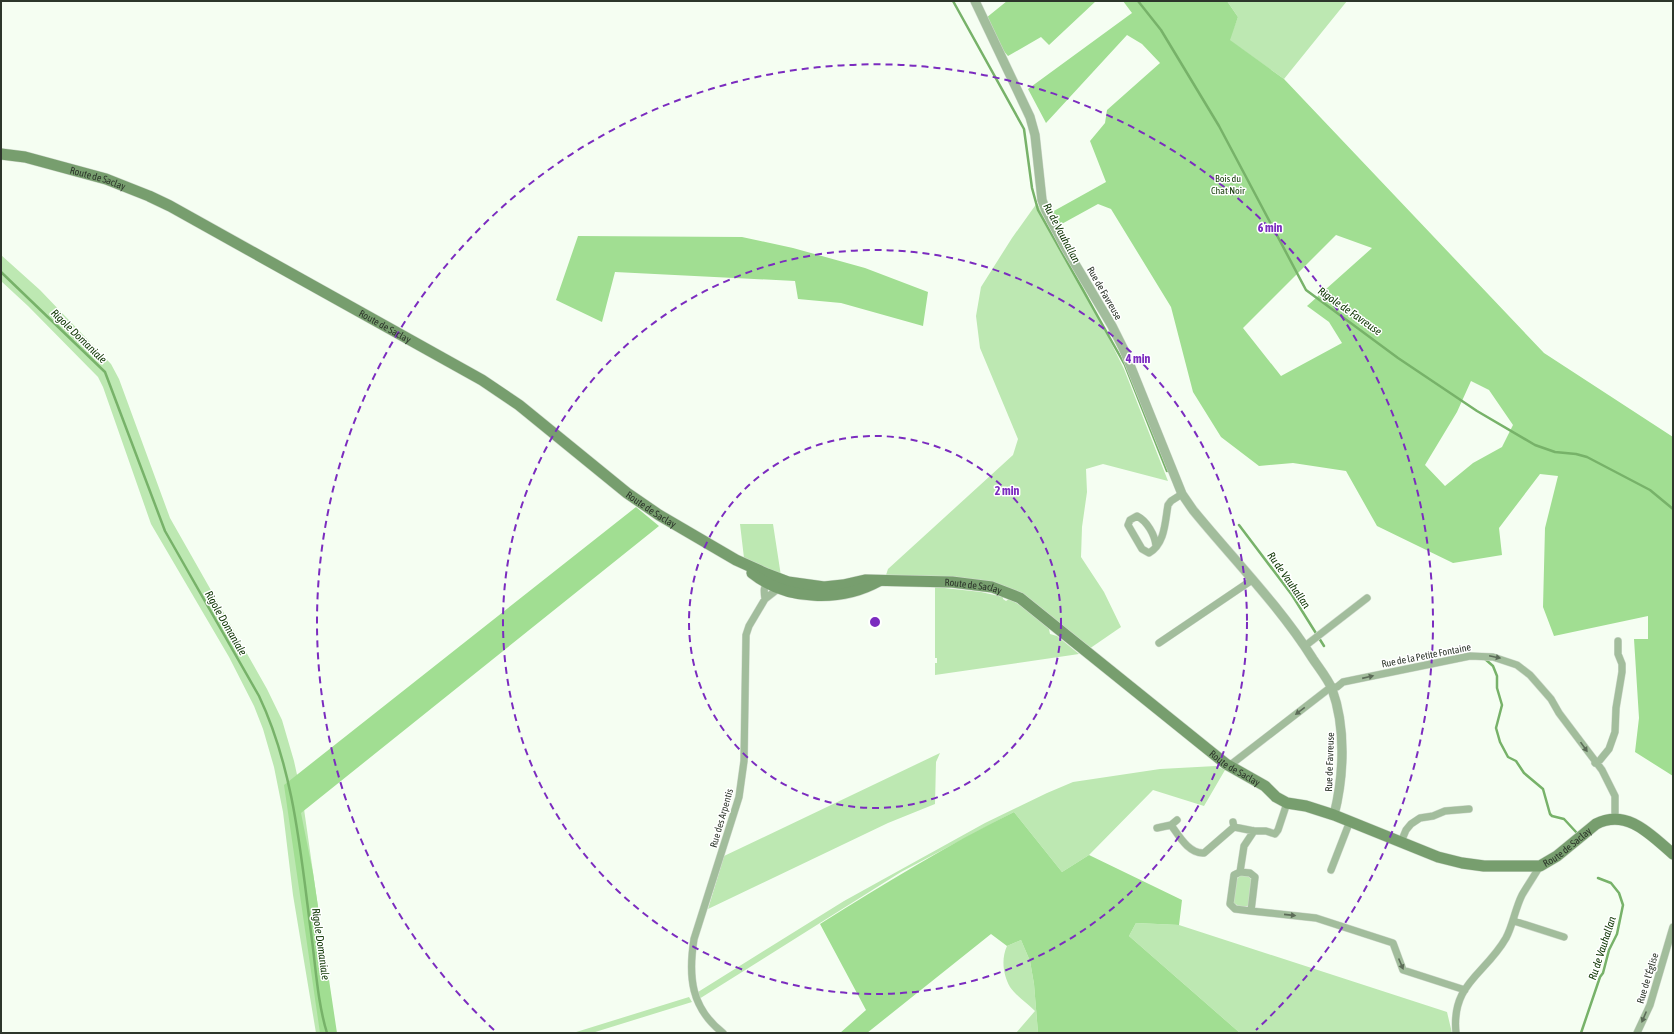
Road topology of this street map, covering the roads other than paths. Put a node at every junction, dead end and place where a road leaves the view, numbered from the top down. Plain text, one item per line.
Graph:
1 (975, 1) edge
2 (1, 154) edge
3 (1182, 494) junction
4 (1156, 546) junction
5 (736, 560) junction
6 (1252, 580) junction
7 (880, 581) junction
8 (767, 583) junction
9 (803, 586) junction
10 (779, 588) junction
11 (1367, 598) dead end
12 (765, 599) junction
13 (1618, 640) dead end
14 (1159, 643) dead end
15 (1305, 646) junction
16 (1331, 687) junction
17 (1595, 763) junction
18 (1229, 766) junction
19 (1287, 803) junction
20 (1469, 809) dead end
21 (1334, 815) junction
22 (1614, 818) junction
23 (1177, 820) dead end
24 (1350, 821) junction
25 (1171, 825) junction
26 (1157, 828) dead end
27 (1254, 831) junction
28 (1401, 842) junction
29 (1673, 854) edge
30 (1540, 866) junction
31 (1331, 870) dead end
32 (1240, 872) junction
33 (1252, 911) junction
34 (1514, 921) junction
35 (1673, 927) edge
36 (1564, 937) dead end
37 (1465, 990) junction
38 (723, 1033) edge
39 (1456, 1033) edge
40 (1637, 1033) edge

1 - 3 street, Rue de Favreuse
2 - 5 main road, Route de Saclay
3 - 4 street
3 - 6 street, Rue de Favreuse
4 - 4 street
5 - 8 main road, Route de Saclay
5 - 9 main road, Route de Saclay
6 - 14 street
6 - 15 street, Rue de Favreuse
7 - 9 main road, Route de Saclay
7 - 10 main road, Route de Saclay
7 - 18 main road, Route de Saclay
8 - 9 street, Route de Saclay
8 - 10 main road, Route de Saclay
8 - 12 street, Rue des Arpentis
10 - 12 street, Rue des Arpentis
11 - 15 street
12 - 38 street, Rue des Arpentis
13 - 17 street
15 - 16 street, Rue de Favreuse
16 -> 17 street, Rue de la Petite Fontaine
16 -> 18 street, Rue de la Petite Fontaine
16 - 21 street, Rue de Favreuse
17 - 22 street, Rue de la Petite Fontaine
18 - 19 main road, Route de Saclay
19 - 21 main road, Route de Saclay
19 - 27 street
20 - 28 street
21 - 24 main road, Route de Saclay
22 - 29 main road
22 - 30 main road, Route de Saclay
23 - 25 street
24 - 28 main road, Route de Saclay
24 - 31 street
25 - 26 street
25 - 27 street
27 - 32 street
28 - 30 main road, Route de Saclay
30 - 34 street
32 - 33 street
32 - 33 street
33 -> 37 street
34 - 36 street
34 - 37 street
35 -> 40 street, Rue de l'Église
37 - 39 street

